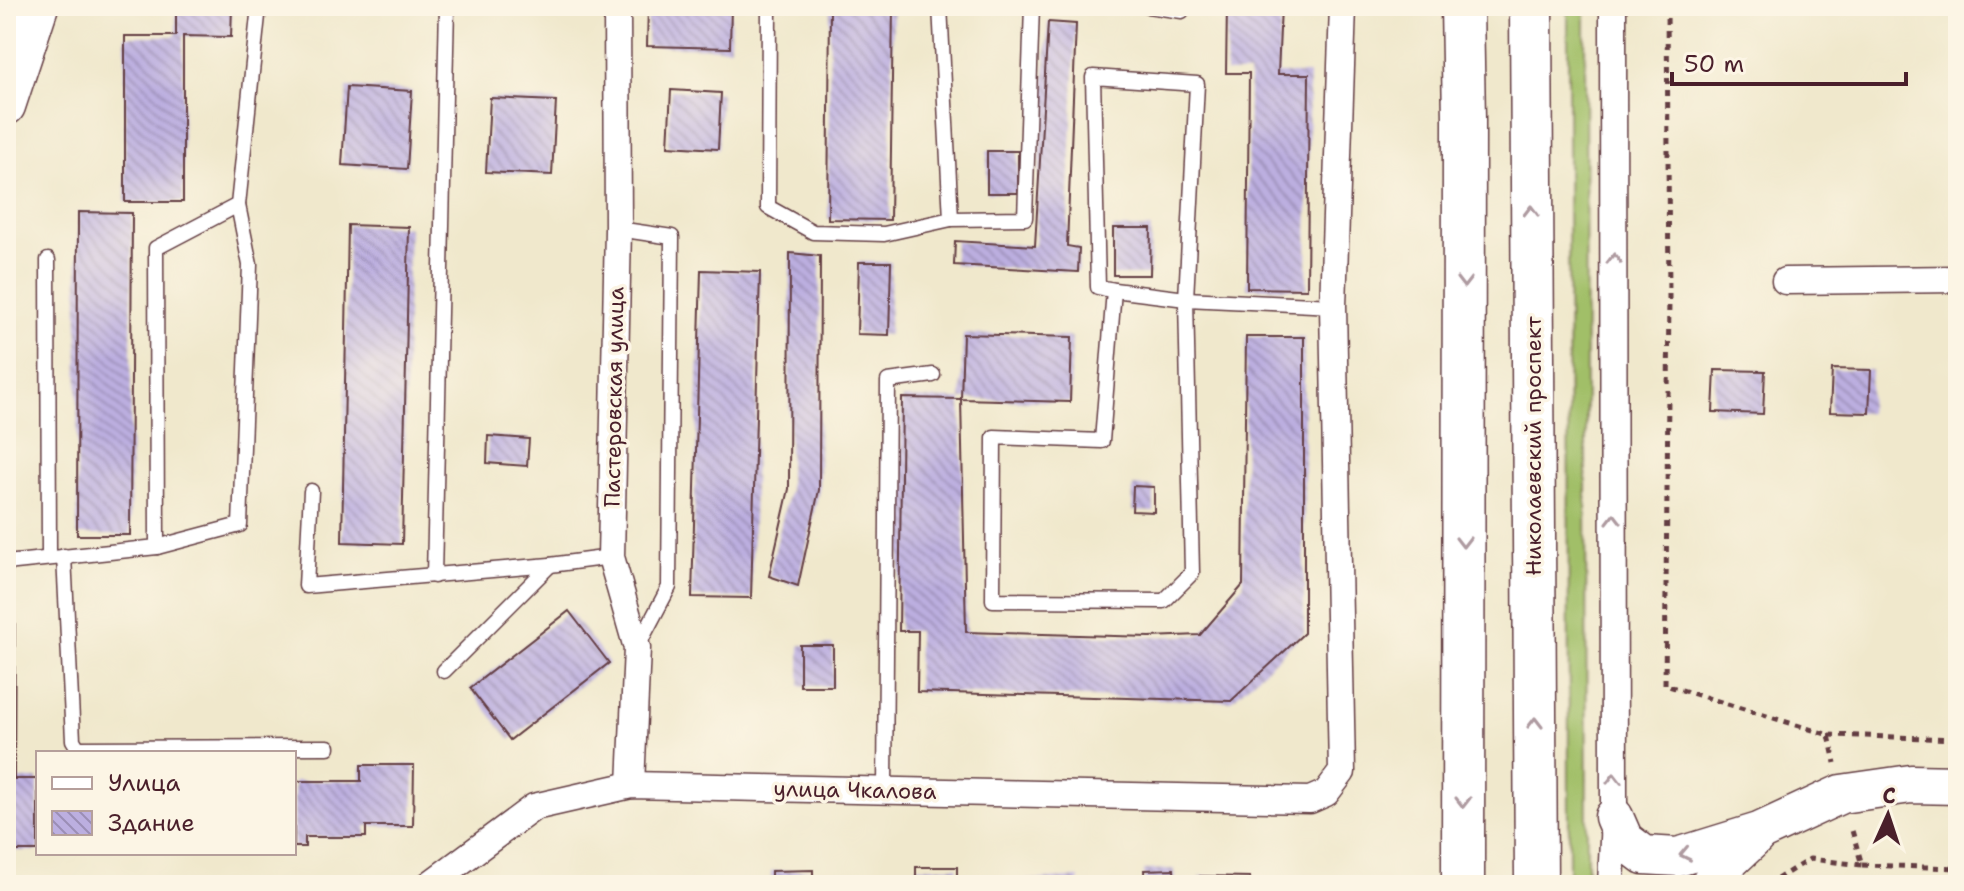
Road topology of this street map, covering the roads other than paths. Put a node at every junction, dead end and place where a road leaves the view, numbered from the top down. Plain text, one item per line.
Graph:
1 (39, 6) edge
2 (259, 6) edge
3 (447, 6) edge
4 (617, 6) edge
5 (769, 6) edge
6 (940, 6) edge
7 (1032, 6) edge
8 (1148, 6) edge
9 (1343, 6) edge
10 (1445, 6) edge
11 (1462, 6) edge
12 (1531, 6) edge
13 (1613, 6) edge
14 (1182, 11) dead end
15 (6, 106) edge
16 (1464, 120) junction
17 (238, 205) junction
18 (951, 219) junction
19 (618, 229) junction
20 (48, 260) dead end
21 (1958, 279) edge
22 (1785, 281) dead end
23 (1114, 290) junction
24 (1186, 299) junction
25 (1333, 306) junction
26 (933, 375) dead end
27 (311, 491) dead end
28 (157, 547) junction
29 (56, 557) junction
30 (611, 557) junction
31 (6, 563) edge
32 (550, 565) junction
33 (434, 576) junction
34 (637, 648) junction
35 (444, 671) dead end
36 (328, 747) dead end
37 (631, 785) junction
38 (1958, 785) edge
39 (885, 790) junction
40 (1614, 817) junction
41 (1759, 832) junction
42 (429, 885) edge
43 (1463, 885) edge
44 (1536, 885) edge
45 (1611, 885) edge
46 (1709, 885) edge

1 - 15 main road
2 - 17 lane
3 - 33 lane
4 - 19 street, Пастеровская улица
5 - 18 lane
6 - 18 lane
7 - 18 lane
8 - 14 lane
9 - 25 street
10 - 16 street
11 - 16 main road
44 -> 12 main road, Николаевский проспект
40 -> 13 street
16 -> 43 main road
17 - 28 lane
17 - 28 lane
19 - 30 street, Пастеровская улица
19 - 34 lane
20 - 29 lane
21 - 22 street
23 - 24 lane
23 - 24 lane
23 - 24 lane
24 - 25 lane
25 - 39 street, улица Чкалова
26 - 39 lane
27 - 33 lane
28 - 29 lane
29 - 31 lane
29 - 36 lane
30 - 32 lane
30 - 34 street, Пастеровская улица
32 - 33 lane
32 - 35 lane
34 - 37 street, Пастеровская улица
37 - 39 street, улица Чкалова
37 - 42 street, улица Чкалова
38 - 41 main road
41 -> 40 main road
40 - 45 street
41 - 46 main road

